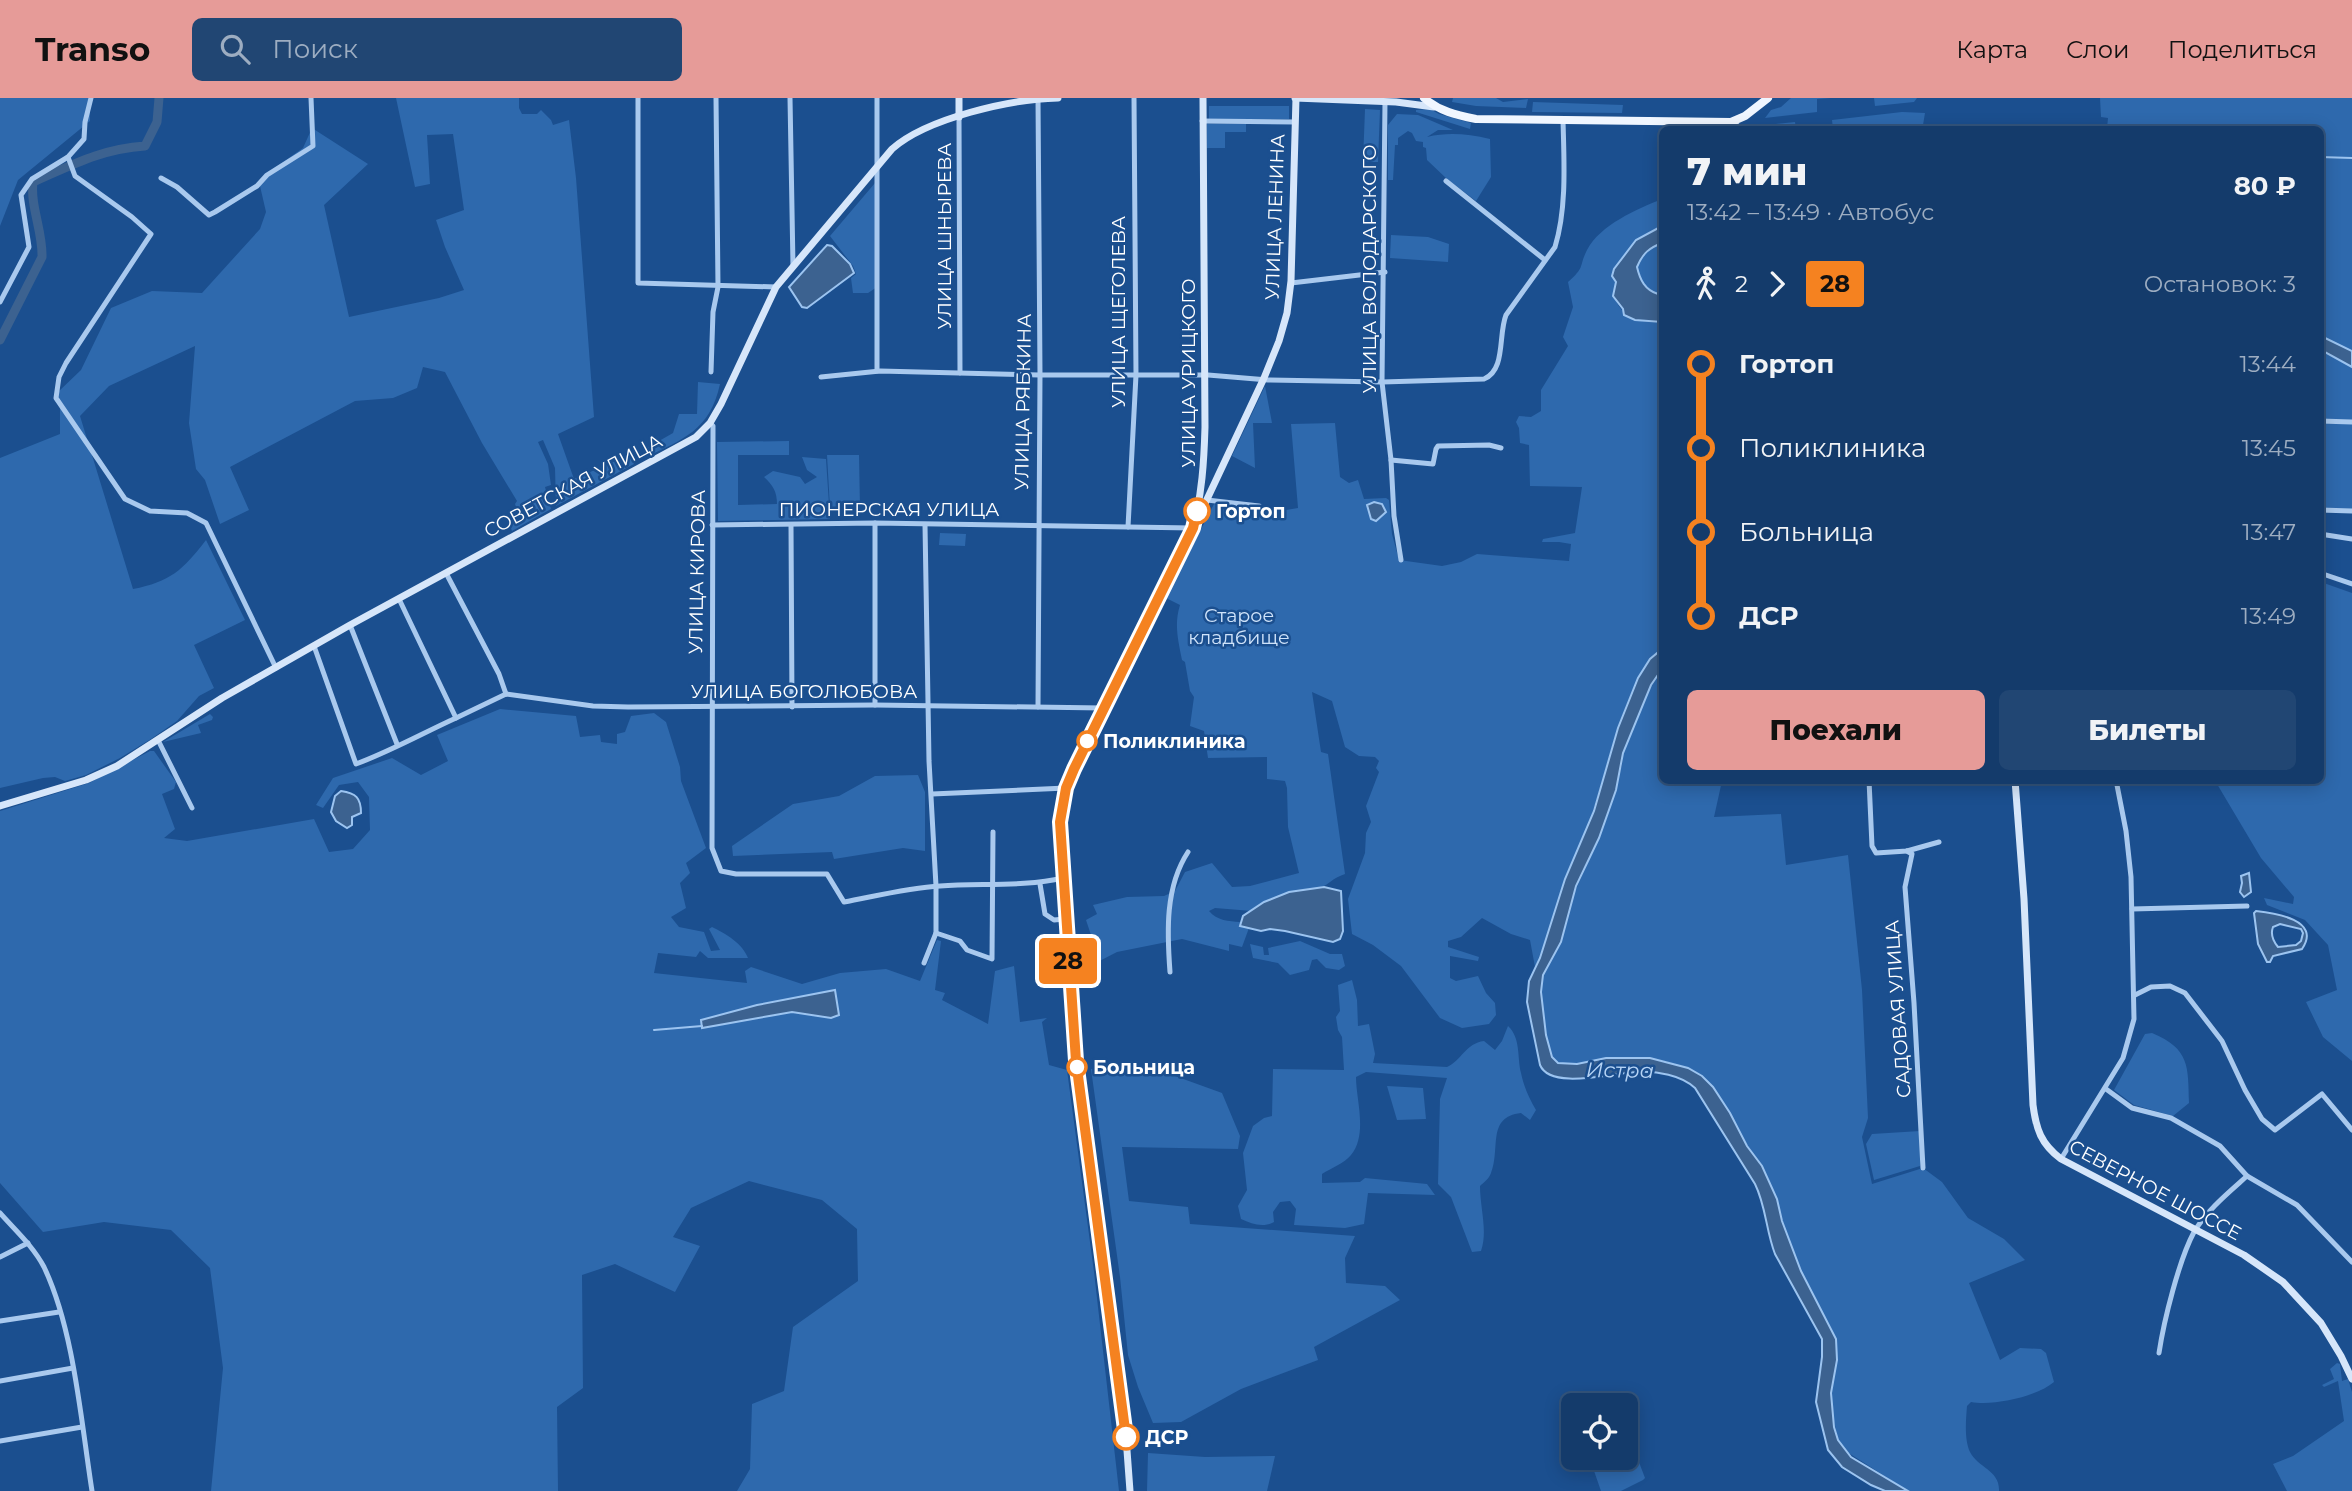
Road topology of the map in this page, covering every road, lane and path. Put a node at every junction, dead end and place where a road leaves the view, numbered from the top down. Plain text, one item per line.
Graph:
1 (91, 98) edge
2 (311, 98) edge
3 (638, 98) edge
4 (716, 98) edge
5 (790, 98) edge
6 (877, 98) edge
7 (959, 98) edge
8 (1038, 98) edge
9 (1058, 98) edge
10 (1134, 98) edge
11 (1203, 98) edge
12 (1296, 98) edge
13 (1410, 98) edge
14 (1424, 98) edge
15 (1769, 98) edge
16 (1385, 102) junction
17 (1396, 102) junction
18 (1434, 107) junction
19 (959, 117) junction
20 (1563, 120) junction
21 (1202, 121) junction
22 (1295, 122) junction
23 (1731, 122) junction
24 (1736, 126) edge
25 (68, 157) junction
26 (875, 170) junction
27 (161, 178) dead end
28 (1446, 181) dead end
29 (1545, 260) junction
30 (793, 266) junction
31 (1385, 272) junction
32 (1291, 283) junction
33 (718, 287) junction
34 (776, 288) junction
35 (0, 302) edge
36 (711, 372) dead end
37 (877, 372) junction
38 (960, 373) junction
39 (1040, 375) junction
40 (1136, 375) junction
41 (1205, 375) junction
42 (821, 377) dead end
43 (1264, 379) junction
44 (1382, 382) junction
45 (2324, 421) edge
46 (2352, 422) edge
47 (710, 423) junction
48 (1501, 448) dead end
49 (1391, 460) junction
50 (1203, 478) junction
51 (1213, 485) junction
52 (1203, 499) junction
53 (1259, 506) dead end
54 (2324, 510) edge
55 (2352, 511) edge
56 (875, 523) junction
57 (712, 525) junction
58 (791, 525) junction
59 (925, 525) junction
60 (1037, 525) junction
61 (1128, 527) junction
62 (1193, 528) junction
63 (2324, 535) edge
64 (2352, 539) edge
65 (1401, 560) dead end
66 (446, 573) junction
67 (2324, 574) edge
68 (2352, 584) edge
69 (399, 599) junction
70 (350, 625) junction
71 (314, 646) junction
72 (276, 668) junction
73 (506, 694) junction
74 (875, 705) junction
75 (792, 707) junction
76 (929, 707) junction
77 (1038, 707) junction
78 (712, 708) junction
79 (1103, 708) junction
80 (456, 718) junction
81 (158, 740) junction
82 (397, 744) junction
83 (1868, 784) edge
84 (2015, 784) edge
85 (2117, 784) edge
86 (1066, 788) junction
87 (932, 794) junction
88 (0, 806) edge
89 (192, 808) dead end
90 (993, 832) dead end
91 (1939, 842) dead end
92 (1907, 851) junction
93 (1188, 852) dead end
94 (1063, 878) junction
95 (995, 883) junction
96 (1040, 884) junction
97 (936, 886) junction
98 (2248, 906) dead end
99 (2132, 909) junction
100 (1065, 919) junction
101 (936, 933) junction
102 (924, 964) dead end
103 (1170, 972) dead end
104 (2135, 995) junction
105 (2106, 1089) junction
106 (2352, 1130) edge
107 (2061, 1159) junction
108 (1923, 1168) dead end
109 (2247, 1176) junction
110 (0, 1213) edge
111 (2195, 1230) junction
112 (28, 1243) junction
113 (0, 1257) edge
114 (2352, 1262) edge
115 (59, 1312) junction
116 (0, 1321) edge
117 (2159, 1353) dead end
118 (74, 1368) junction
119 (2352, 1379) edge
120 (0, 1381) edge
121 (82, 1427) junction
122 (0, 1441) edge
123 (92, 1491) edge
124 (1130, 1491) edge

1 - 25 street
2 - 27 street
3 - 33 street
4 - 33 street
5 - 30 street
6 - 26 street
7 - 19 main road, УЛИЦА ШНЫРЕВА
8 - 9 main road, СОВЕТСКАЯ УЛИЦА
8 - 19 main road, СОВЕТСКАЯ УЛИЦА
8 - 39 street, УЛИЦА РЯБКИНА
10 - 40 street, УЛИЦА ЩЕГОЛЕВА
11 - 21 main road, УЛИЦА УРИЦКОГО
12 - 16 main road
12 - 22 main road, УЛИЦА ЛЕНИНА
13 - 17 main road
14 - 18 main road
15 - 23 main road
16 - 17 main road
16 - 31 street, УЛИЦА ВОЛОДАРСКОГО
17 - 18 main road
18 - 20 main road
19 - 26 main road, СОВЕТСКАЯ УЛИЦА
19 - 38 street, УЛИЦА ШНЫРЕВА
20 - 23 main road
20 - 29 street
21 - 22 street
21 - 41 main road, УЛИЦА УРИЦКОГО
22 - 32 main road, УЛИЦА ЛЕНИНА
23 - 24 main road
25 - 35 street
25 - 72 street
26 - 30 main road, СОВЕТСКАЯ УЛИЦА
26 - 37 street
28 - 29 street
29 - 44 street
30 - 34 main road, СОВЕТСКАЯ УЛИЦА
31 - 32 street
31 - 44 street, УЛИЦА ВОЛОДАРСКОГО
32 - 43 main road, УЛИЦА ЛЕНИНА
33 - 34 street
33 - 36 street
34 - 47 main road, СОВЕТСКАЯ УЛИЦА
37 - 38 street
37 - 42 street
38 - 39 street
39 - 40 street
39 - 60 street, УЛИЦА РЯБКИНА
40 - 41 street
40 - 61 street, УЛИЦА ЩЕГОЛЕВА
41 - 43 street
41 - 50 main road, УЛИЦА УРИЦКОГО
43 - 44 street
43 - 51 main road, УЛИЦА ЛЕНИНА
44 - 49 street, УЛИЦА ВОЛОДАРСКОГО
45 - 46 street
47 - 57 street, УЛИЦА КИРОВА
47 - 66 main road, СОВЕТСКАЯ УЛИЦА
48 - 49 street
49 - 65 street, УЛИЦА ВОЛОДАРСКОГО
50 - 51 main road
50 - 52 main road, УЛИЦА УРИЦКОГО
51 - 52 main road, УЛИЦА ЛЕНИНА
52 - 53 street
52 - 62 main road, УЛИЦА ЛЕНИНА
54 - 55 street
56 - 58 street, ПИОНЕРСКАЯ УЛИЦА
56 - 59 street, ПИОНЕРСКАЯ УЛИЦА
56 - 74 street
57 - 58 street, ПИОНЕРСКАЯ УЛИЦА
57 - 78 street, УЛИЦА КИРОВА
58 - 75 street
59 - 60 street, ПИОНЕРСКАЯ УЛИЦА
59 - 76 street
60 - 61 street, ПИОНЕРСКАЯ УЛИЦА
60 - 77 street, УЛИЦА РЯБКИНА
61 - 62 street, ПИОНЕРСКАЯ УЛИЦА
62 - 79 main road
63 - 64 street
66 - 69 main road, СОВЕТСКАЯ УЛИЦА
66 - 73 street
67 - 68 street
69 - 70 main road, СОВЕТСКАЯ УЛИЦА
69 - 80 street
70 - 71 main road, СОВЕТСКАЯ УЛИЦА
70 - 82 street
71 - 72 main road, СОВЕТСКАЯ УЛИЦА
71 - 82 street
72 - 81 main road, СОВЕТСКАЯ УЛИЦА
73 - 78 street, УЛИЦА БОГОЛЮБОВА
73 - 80 street
74 - 75 street, УЛИЦА БОГОЛЮБОВА
74 - 76 street, УЛИЦА БОГОЛЮБОВА
75 - 78 street, УЛИЦА БОГОЛЮБОВА
76 - 77 street, УЛИЦА БОГОЛЮБОВА
76 - 87 street
77 - 79 street, УЛИЦА БОГОЛЮБОВА
78 - 97 street, УЛИЦА КИРОВА
79 - 86 main road
80 - 82 street
81 - 88 main road, СОВЕТСКАЯ УЛИЦА
81 - 89 street
83 - 92 street
84 - 107 main road, СЕВЕРНОЕ ШОССЕ
85 - 99 street
86 - 87 street
86 - 94 main road
87 - 97 street
90 - 95 street
91 - 92 street
92 - 108 street, САДОВАЯ УЛИЦА
93 - 103 street
94 - 96 street
94 - 100 main road
95 - 96 street
95 - 97 street
95 - 101 street
96 - 100 street
97 - 101 street
98 - 99 street
99 - 104 street
100 - 124 main road
101 - 102 street
104 - 105 street
104 - 106 street
105 - 107 street
105 - 109 street
107 - 111 main road, СЕВЕРНОЕ ШОССЕ
109 - 111 street
109 - 114 street
110 - 112 street
111 - 117 street
111 - 119 main road, СЕВЕРНОЕ ШОССЕ
112 - 113 street
112 - 115 street
115 - 116 street
115 - 118 street
118 - 120 street
118 - 121 street
121 - 122 street
121 - 123 street

